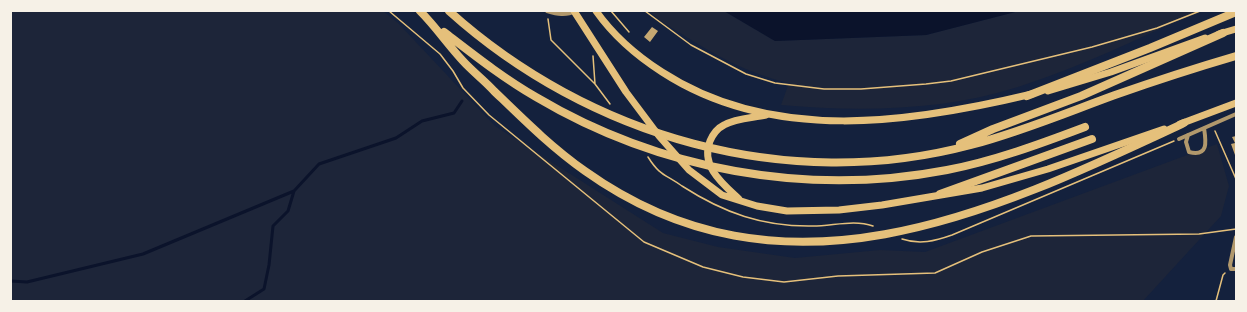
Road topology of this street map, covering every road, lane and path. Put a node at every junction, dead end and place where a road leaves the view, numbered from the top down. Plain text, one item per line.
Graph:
1 (420, 11) edge
2 (449, 11) edge
3 (574, 11) edge
4 (596, 11) edge
5 (611, 11) edge
6 (645, 11) edge
7 (1200, 11) edge
8 (1236, 12) edge
9 (547, 13) edge
10 (433, 24) junction
11 (1236, 29) edge
12 (629, 32) dead end
13 (1223, 33) junction
14 (590, 39) junction
15 (1236, 56) edge
16 (1027, 96) junction
17 (1236, 103) edge
18 (770, 114) junction
19 (1236, 114) edge
20 (1184, 123) junction
21 (1085, 127) dead end
22 (1204, 128) junction
23 (1217, 134) dead end
24 (1188, 135) junction
25 (1092, 139) dead end
26 (1179, 139) dead end
27 (945, 152) junction
28 (1236, 178) edge
29 (940, 194) junction
30 (1236, 199) edge
31 (742, 202) junction
32 (1236, 223) edge
33 (1236, 237) edge
34 (1231, 269) junction
35 (1236, 269) edge
36 (1216, 301) edge

1 - 10 highway
2 - 27 highway
3 - 9 street
3 - 14 main road
4 - 18 main road
5 - 12 path
6 - 7 path
8 - 16 highway
9 - 14 path
10 - 20 highway
10 - 21 highway
11 - 13 main road
13 - 16 main road
13 - 27 highway
14 - 31 main road
15 - 27 highway
16 - 18 main road
17 - 20 main road
18 - 31 main road
19 - 22 street
20 - 29 main road
22 - 24 street
22 - 24 street
23 - 28 path
24 - 26 street
25 - 29 highway
29 - 31 main road
30 - 32 path
33 - 34 street
34 - 35 street
34 - 36 path

